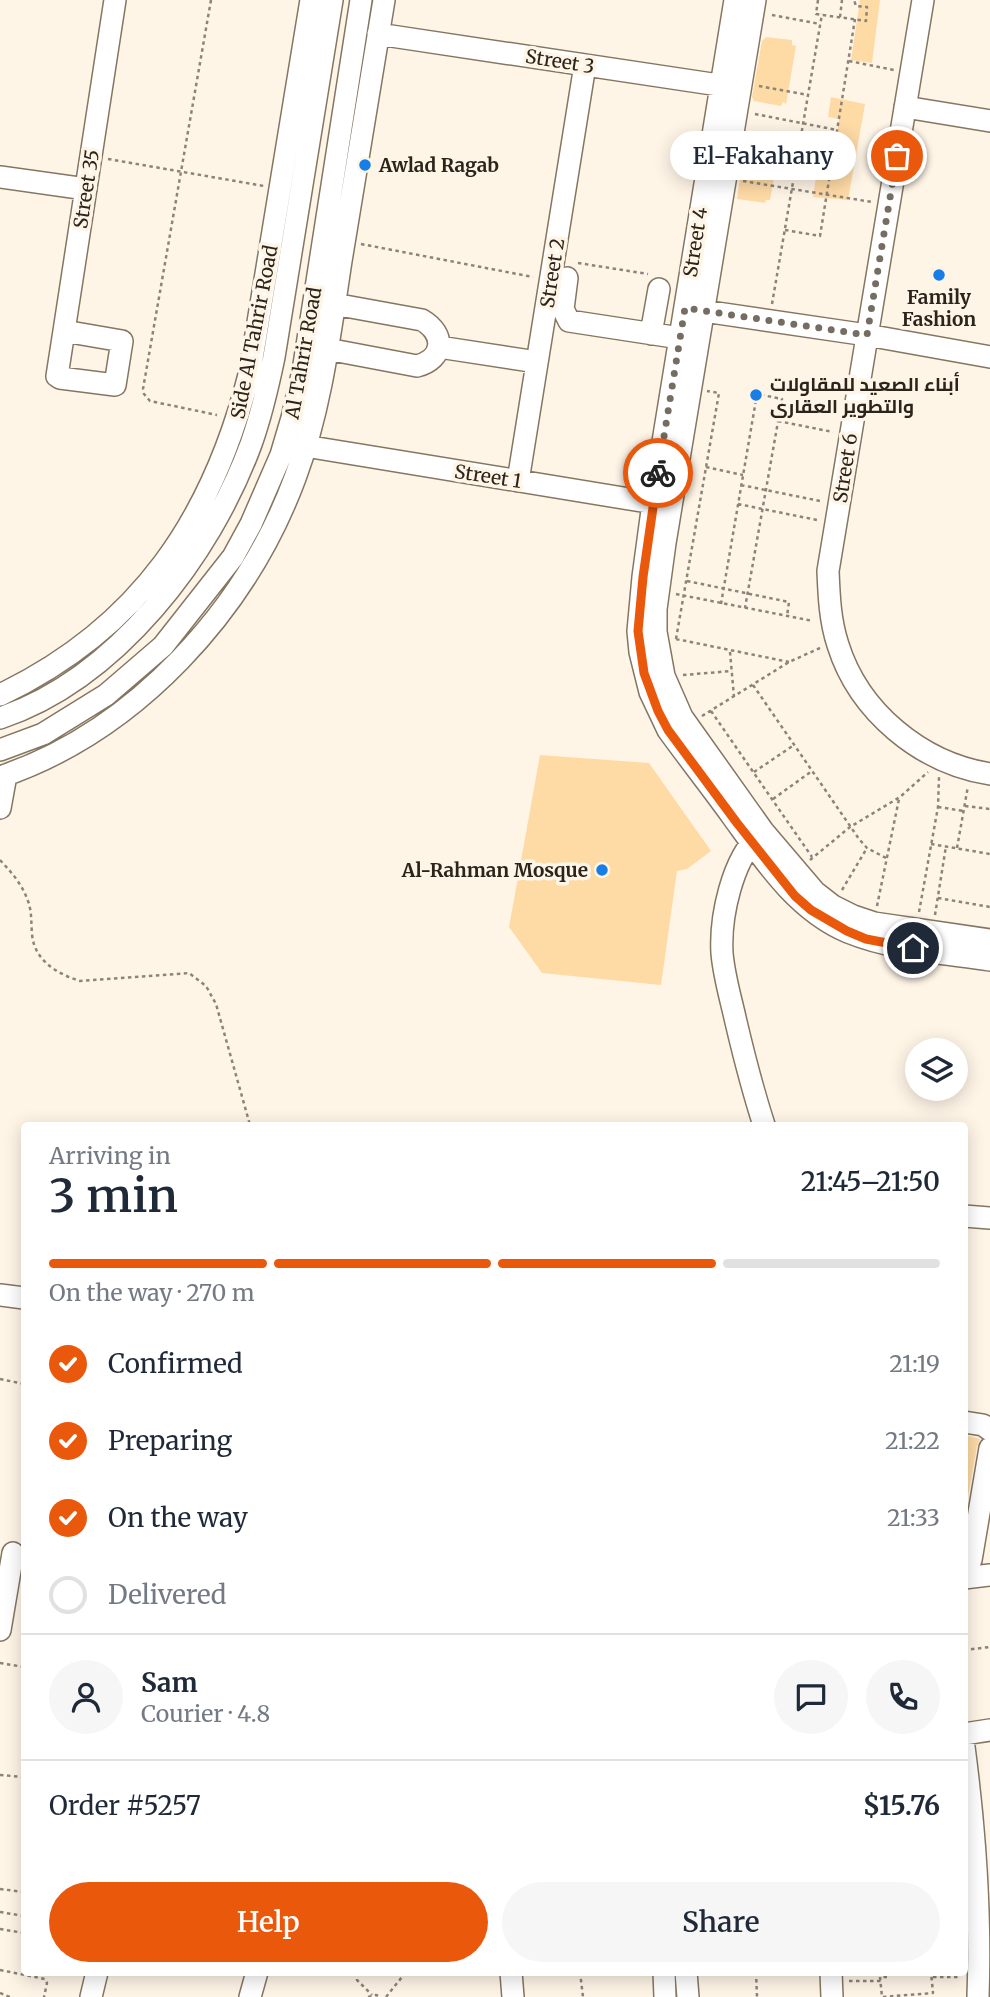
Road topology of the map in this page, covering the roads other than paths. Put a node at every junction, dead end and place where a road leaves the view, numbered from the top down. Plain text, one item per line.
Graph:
1 (115, 0) edge
2 (311, 0) edge
3 (332, 0) edge
4 (361, 0) edge
5 (384, 0) edge
6 (735, 0) edge
7 (923, 0) edge
8 (755, 6) edge
9 (378, 34) junction
10 (585, 65) junction
11 (735, 86) junction
12 (905, 107) junction
13 (990, 121) edge
14 (0, 177) edge
15 (86, 189) junction
16 (557, 273) junction
17 (654, 281) road end
18 (694, 310) junction
19 (326, 313) junction
20 (64, 331) junction
21 (651, 334) junction
22 (867, 335) junction
23 (680, 338) junction
24 (439, 347) junction
25 (327, 349) junction
26 (990, 357) edge
27 (537, 362) junction
28 (305, 446) junction
29 (518, 481) junction
30 (661, 504) junction
31 (193, 607) junction
32 (220, 614) junction
33 (0, 695) edge
34 (0, 718) edge
35 (0, 750) edge
36 (981, 772) edge
37 (3, 776) edge
38 (0, 808) edge
39 (757, 837) junction
40 (990, 940) edge
41 (990, 960) edge
42 (763, 1122) edge
43 (968, 1216) edge
44 (990, 1218) edge
45 (0, 1295) edge
46 (21, 1298) edge
47 (968, 1422) edge
48 (990, 1430) edge
49 (990, 1448) edge
50 (12, 1562) edge
51 (972, 1564) edge
52 (990, 1575) edge
53 (0, 1630) edge
54 (990, 1730) edge
55 (968, 1733) edge
56 (968, 1781) edge
57 (96, 1976) edge
58 (256, 1976) edge
59 (511, 1976) edge
60 (664, 1976) edge
61 (686, 1976) edge
62 (978, 1987) edge
63 (91, 1997) edge
64 (250, 1997) edge
65 (513, 1997) edge
66 (665, 1997) edge
67 (688, 1997) edge

1 - 15 street, Street 35
2 - 33 street, Side Al Tahrir Road
3 - 34 street, Al Tahrir Road
4 - 19 street, Al Tahrir Road
5 - 9 street
6 - 11 street, Street 4
7 - 12 street, Street 6
8 - 11 street, Street 4
9 - 10 street, Street 3
9 - 19 street
10 - 11 street, Street 3
10 - 16 street, Street 2
11 - 18 street, Street 4
11 - 18 street, Street 4
12 - 13 street
12 - 22 street, Street 6
14 - 15 street
15 - 20 street, Street 35
16 - 21 street
16 - 27 street, Street 2
17 - 21 street
18 - 22 street
18 - 23 street, Street 4
18 - 30 street, Street 4
19 - 24 street
19 - 25 street
19 - 31 street, Al Tahrir Road
20 - 20 street, Street 35
21 - 23 street
22 - 26 street
22 - 36 street, Street 6
23 - 30 street, Street 4
24 - 25 street
24 - 27 street
25 - 28 street
27 - 29 street, Street 2
28 - 29 street, Street 1
28 - 32 street
29 - 30 street, Street 1
30 - 39 street, Street 4
30 - 39 street, Street 4
31 - 32 street
31 - 35 street, Al Tahrir Road
32 - 37 street
37 - 38 street
39 - 40 street, Street 4
39 - 41 street, Street 4
39 - 42 street
43 - 44 street
45 - 46 street
47 - 48 street
49 - 51 street
50 - 53 street
51 - 52 street
54 - 55 street
56 - 62 street
57 - 63 street
58 - 64 street
59 - 65 street
60 - 66 street
61 - 67 street

